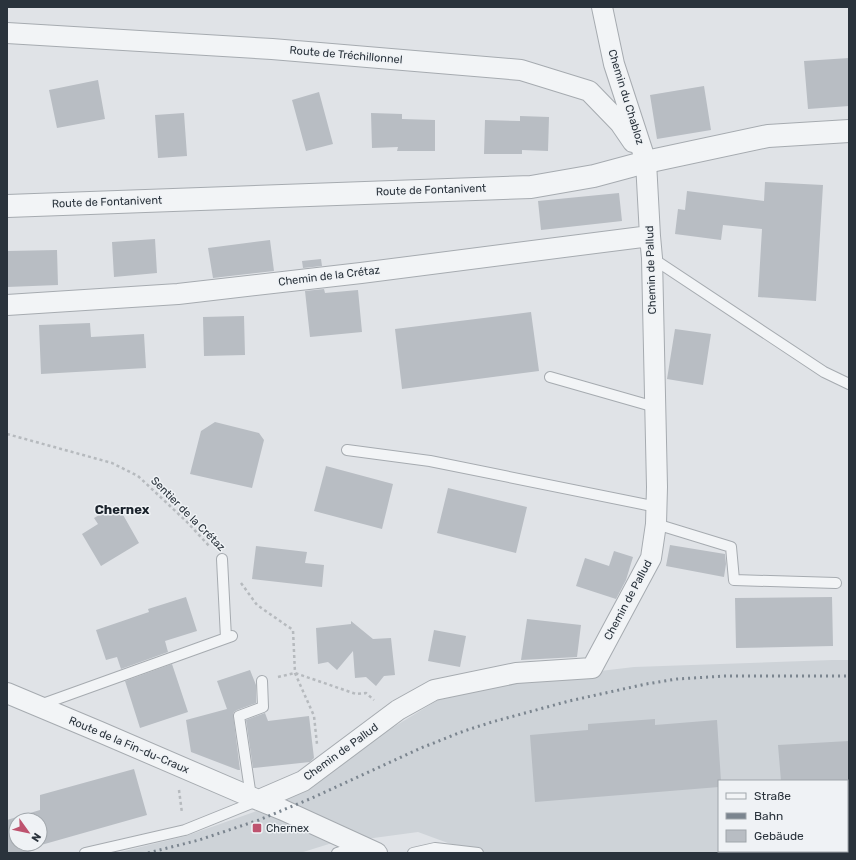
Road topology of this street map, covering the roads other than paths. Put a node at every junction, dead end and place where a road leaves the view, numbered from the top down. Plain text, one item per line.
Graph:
1 (602, 7) edge
2 (7, 33) edge
3 (849, 131) edge
4 (646, 162) junction
5 (7, 206) edge
6 (650, 236) junction
7 (652, 258) junction
8 (7, 305) edge
9 (550, 377) dead end
10 (849, 384) edge
11 (655, 407) junction
12 (347, 450) dead end
13 (656, 516) junction
14 (222, 559) road end
15 (836, 583) dead end
16 (262, 681) dead end
17 (7, 693) edge
18 (37, 706) junction
19 (255, 799) junction
20 (369, 849) edge
21 (85, 853) edge
22 (337, 853) edge
23 (413, 853) edge
24 (478, 853) edge

1 - 4 street, Chemin du Chabloz
2 - 4 street, Route de Tréchillonnel
3 - 4 street, Route de Fontanivent
4 - 5 street, Route de Fontanivent
4 - 6 street, Chemin de Pallud
6 - 7 street, Chemin de Pallud
6 - 8 street, Chemin de la Crétaz
7 - 10 lane
7 - 11 street, Chemin de Pallud
9 - 11 lane
11 - 13 street, Chemin de Pallud
12 - 13 lane
13 - 15 lane
13 - 19 street, Chemin de Pallud
14 - 18 lane
16 - 19 lane
17 - 18 street, Route de la Fin-du-Craux
18 - 19 street, Route de la Fin-du-Craux
19 - 20 street, Route de la Fin-du-Craux
19 - 21 lane
20 - 22 lane
23 - 24 lane

